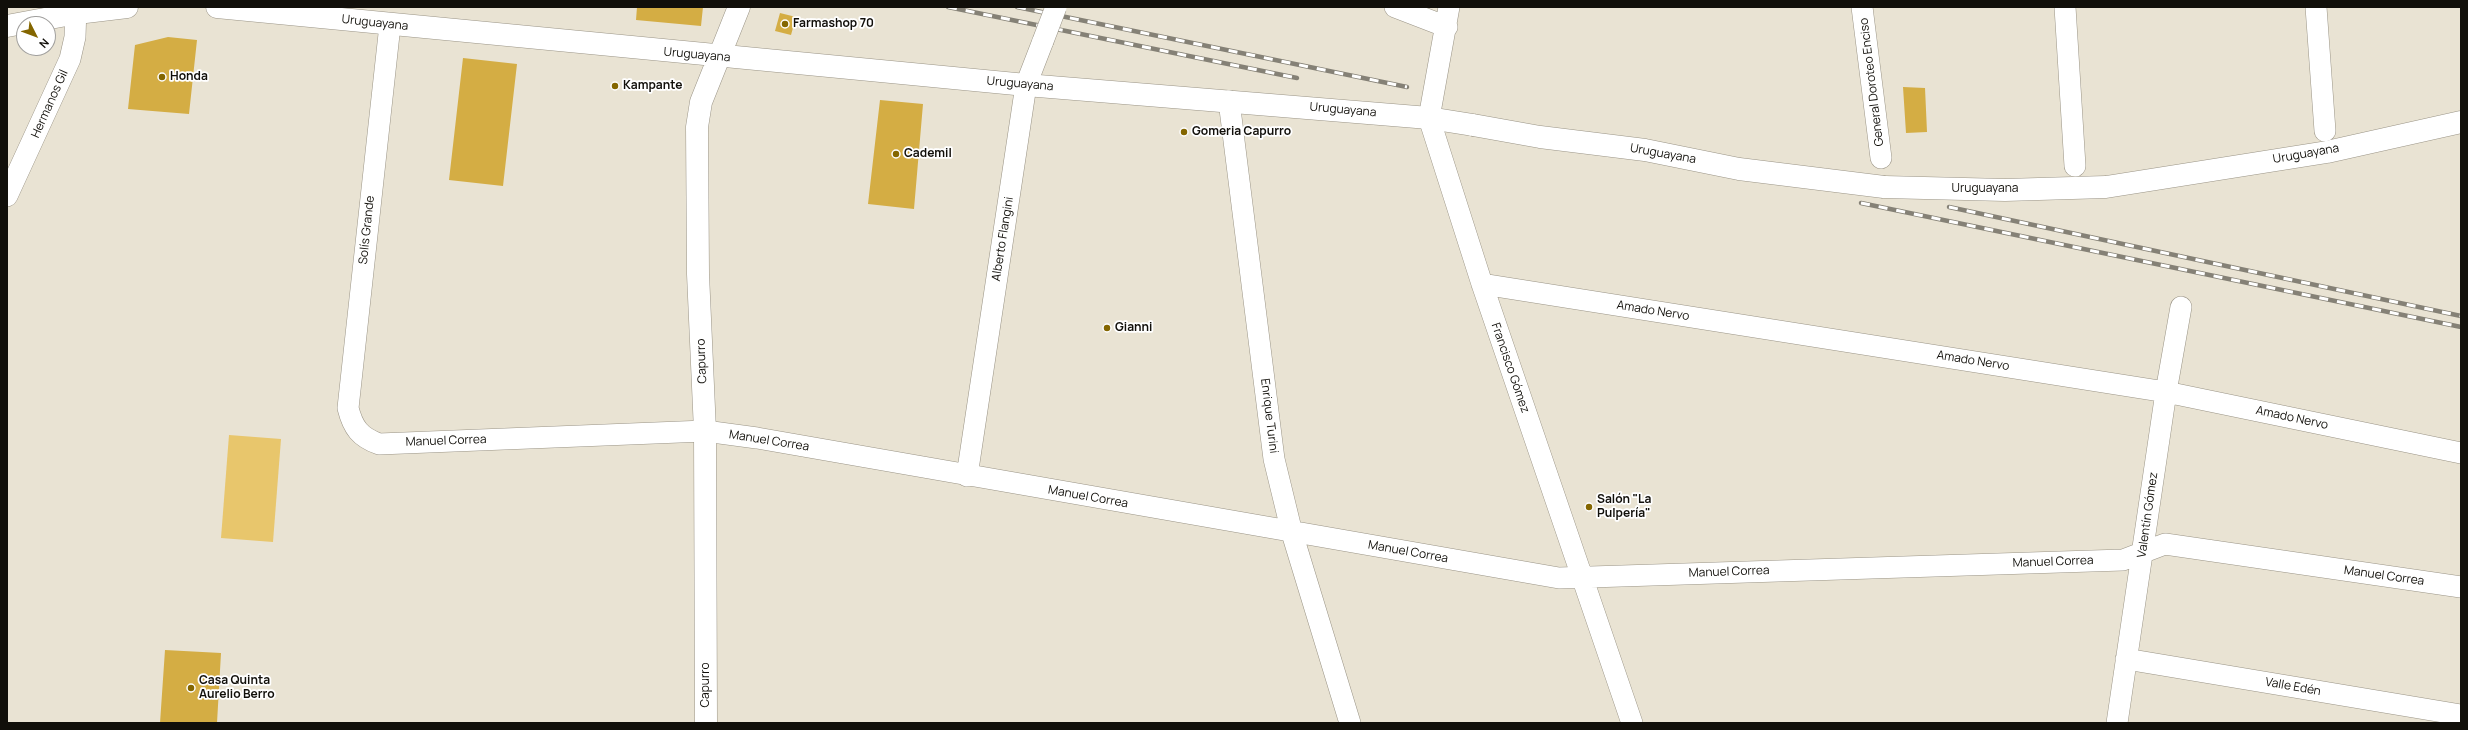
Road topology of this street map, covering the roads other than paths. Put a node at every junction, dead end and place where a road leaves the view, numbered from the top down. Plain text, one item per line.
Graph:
1 (127, 7) edge
2 (217, 7) edge
3 (739, 7) edge
4 (1056, 7) edge
5 (1395, 7) edge
6 (1862, 7) edge
7 (2065, 7) edge
8 (2316, 7) edge
9 (76, 10) edge
10 (1448, 17) edge
11 (390, 25) junction
12 (7, 26) edge
13 (719, 57) junction
14 (1026, 85) junction
15 (1229, 101) junction
16 (1429, 118) junction
17 (2461, 122) edge
18 (2325, 131) dead end
19 (1881, 158) dead end
20 (2075, 166) dead end
21 (7, 196) edge
22 (1482, 284) junction
23 (2181, 307) dead end
24 (2166, 392) junction
25 (705, 432) junction
26 (359, 433) joint
27 (2461, 453) edge
28 (967, 476) junction
29 (1292, 533) junction
30 (2142, 553) junction
31 (1580, 577) junction
32 (2461, 587) edge
33 (2126, 659) junction
34 (2461, 715) edge
35 (706, 723) edge
36 (1350, 723) edge
37 (1632, 723) edge
38 (2117, 723) edge

1 - 9 street
2 - 11 street, Uruguayana
3 - 13 street, Capurro
4 - 14 street, Alberto Flangini, bridge
5 - 10 street
6 - 19 street, General Doroteo Enciso
7 - 20 street
8 - 18 street
9 - 12 street
9 - 21 street, Hermanos Gil
10 - 16 street, Francisco Gómez
11 - 13 street, Uruguayana
11 - 26 street, Solís Grande
13 - 14 street, Uruguayana
13 - 25 street, Capurro
14 - 15 street, Uruguayana
14 - 28 street, Alberto Flangini
15 - 16 street, Uruguayana
15 - 29 street, Enrique Turini
16 - 17 street, Uruguayana, bridge
16 - 22 street, Francisco Gómez
22 - 24 street, Amado Nervo
22 - 31 street, Francisco Gómez
23 - 24 street, Valentín Gómez
24 - 27 street, Amado Nervo
24 - 30 street, Valentín Gómez
25 - 26 street, Manuel Correa
25 - 28 street, Manuel Correa
25 - 35 street, Capurro
28 - 29 street, Manuel Correa
29 - 31 street, Manuel Correa
29 - 36 street, Enrique Turini
30 - 31 street, Manuel Correa
30 - 32 street, Manuel Correa
30 - 33 street, Valentín Gómez
31 - 37 street, Francisco Gómez
33 - 34 street, Valle Edén
33 - 38 street, Valentín Gómez

